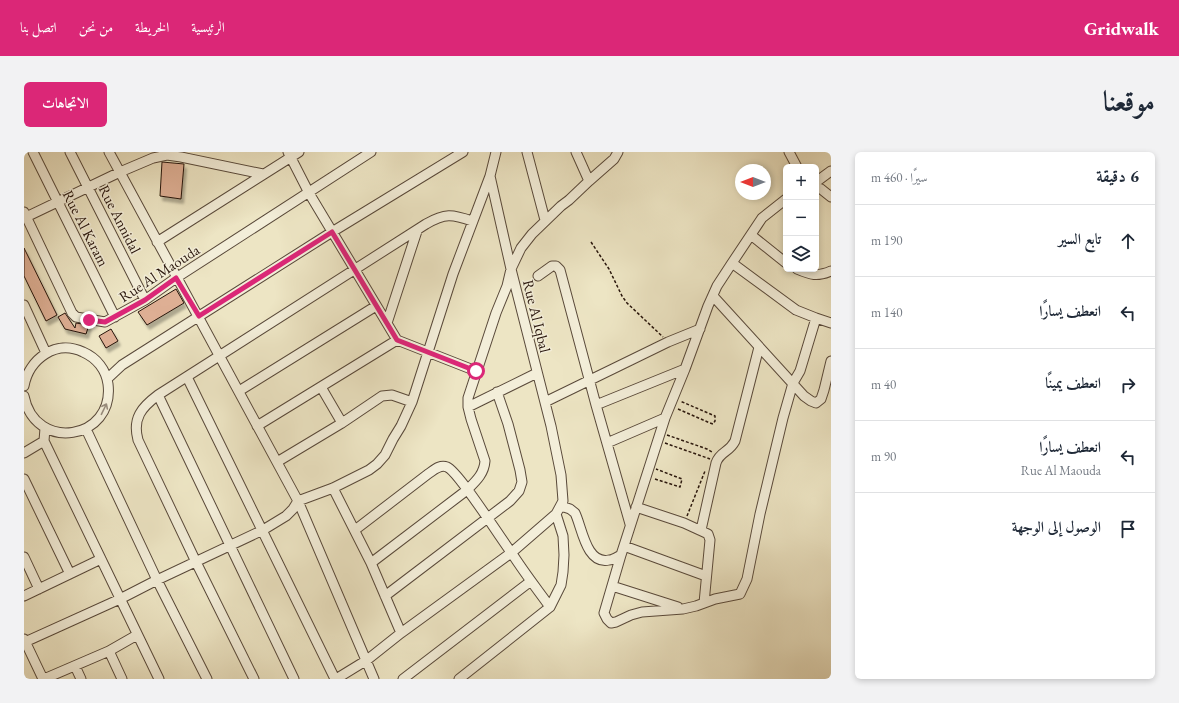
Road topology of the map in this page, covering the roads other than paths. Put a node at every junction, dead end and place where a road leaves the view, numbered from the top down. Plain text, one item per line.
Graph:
1 (33, 152) edge
2 (70, 152) edge
3 (109, 152) edge
4 (299, 152) edge
5 (371, 152) edge
6 (463, 152) edge
7 (496, 152) edge
8 (527, 152) edge
9 (576, 152) edge
10 (618, 152) edge
11 (789, 152) edge
12 (289, 155) edge
13 (795, 164) edge
14 (831, 171) edge
15 (120, 172) junction
16 (263, 174) junction
17 (490, 176) junction
18 (589, 180) junction
19 (819, 180) edge
20 (88, 188) junction
21 (819, 188) edge
22 (309, 193) junction
23 (831, 198) edge
24 (785, 200) edge
25 (57, 202) junction
26 (25, 215) edge
27 (545, 220) junction
28 (472, 221) junction
29 (417, 231) junction
30 (332, 232) junction
31 (750, 236) junction
32 (157, 242) junction
33 (783, 261) edge
34 (732, 263) junction
35 (511, 269) junction
36 (355, 270) junction
37 (831, 271) edge
38 (804, 272) edge
39 (538, 276) dead end
40 (176, 278) junction
41 (713, 296) junction
42 (145, 300) junction
43 (24, 305) edge
44 (376, 306) junction
45 (199, 316) junction
46 (115, 317) junction
47 (816, 318) junction
48 (387, 323) junction
49 (831, 323) edge
50 (700, 329) junction
51 (397, 340) junction
52 (759, 347) junction
53 (428, 352) junction
54 (46, 353) junction
55 (220, 356) junction
56 (831, 361) edge
57 (122, 365) junction
58 (101, 366) junction
59 (686, 370) junction
60 (476, 371) junction
61 (537, 373) junction
62 (187, 377) junction
63 (107, 379) junction
64 (589, 381) junction
65 (793, 383) junction
66 (24, 386) edge
67 (321, 387) junction
68 (239, 391) junction
69 (497, 392) junction
70 (158, 395) junction
71 (24, 396) edge
72 (412, 402) junction
73 (545, 402) junction
74 (596, 406) junction
75 (468, 407) junction
76 (26, 408) edge
77 (665, 418) junction
78 (342, 423) junction
79 (257, 426) junction
80 (45, 428) junction
81 (86, 429) junction
82 (44, 442) junction
83 (607, 443) junction
84 (24, 453) edge
85 (277, 462) junction
86 (24, 479) edge
87 (333, 488) junction
88 (467, 490) junction
89 (298, 501) junction
90 (636, 507) junction
91 (559, 510) junction
92 (488, 519) junction
93 (630, 524) junction
94 (263, 530) junction
95 (355, 530) junction
96 (701, 530) junction
97 (230, 545) junction
98 (624, 546) junction
99 (511, 553) junction
100 (621, 556) junction
101 (24, 557) edge
102 (101, 558) junction
103 (196, 562) junction
104 (371, 563) junction
105 (70, 574) junction
106 (706, 576) junction
107 (157, 580) junction
108 (531, 581) junction
109 (612, 586) junction
110 (39, 589) junction
111 (24, 596) edge
112 (385, 596) junction
113 (120, 599) junction
114 (704, 604) junction
115 (550, 607) junction
116 (683, 609) junction
117 (401, 633) junction
118 (137, 635) junction
119 (25, 640) edge
120 (109, 651) junction
121 (367, 660) junction
122 (75, 666) junction
123 (44, 679) edge
124 (81, 679) edge
125 (122, 679) edge
126 (159, 679) edge
127 (207, 679) edge
128 (254, 679) edge
129 (294, 679) edge
130 (336, 679) edge
131 (374, 679) edge
132 (403, 679) edge
133 (459, 679) edge

1 - 25 street, Rue Al Karam
2 - 20 street, Rue Annidal
3 - 15 street
4 - 12 street
5 - 22 street, Rue Al Maouda
6 - 30 street
7 - 17 street, Rue Al Iqbal
8 - 27 street
9 - 18 street
10 - 18 street
11 - 13 street
12 - 16 street
12 - 22 street
14 - 19 street
15 - 16 street
15 - 20 street
15 - 32 street
16 - 32 street
17 - 28 street
17 - 35 street, Rue Al Iqbal
18 - 27 street
20 - 25 street
20 - 42 street, Rue Annidal
21 - 23 street
22 - 30 street
22 - 40 street, Rue Al Maouda
24 - 31 street
25 - 26 street
25 - 46 street, Rue Al Karam
26 - 46 street, Rue Al Maouda
27 - 35 street
28 - 29 street
28 - 53 street
29 - 36 street
29 - 48 street
30 - 36 street
30 - 45 street
31 - 33 street
31 - 34 street
32 - 40 street
34 - 41 street
34 - 47 street
35 - 60 street
35 - 61 street, Rue Al Iqbal
36 - 44 street
36 - 55 street
37 - 38 street
39 - 64 street
40 - 42 street, Rue Al Maouda
40 - 45 street
41 - 50 street
41 - 52 street
42 - 46 street, Rue Al Maouda
43 - 54 street
44 - 48 street
44 - 68 street
45 - 55 street
45 - 57 street
47 - 49 street
47 - 65 street
48 - 51 street
50 - 59 street
50 - 64 street
51 - 53 street
51 - 67 street
52 - 65 street
52 - 96 street
53 - 60 street
53 - 72 street
54 - 58 street
54 - 66 street
55 - 62 street
55 - 68 street
56 - 65 street
57 - 58 street
57 - 63 street
58 - 63 street
59 - 74 street
59 - 77 street
60 - 75 street
61 - 69 street
61 - 73 street, Rue Al Iqbal
62 - 70 street
62 - 94 street
81 -> 63 street
64 - 73 street
64 - 74 street
65 - 114 street
67 - 78 street
67 - 79 street
68 - 79 street
69 - 75 street
69 - 92 street
70 - 97 street
70 - 103 street
71 - 76 street
72 - 78 street
72 - 87 street
73 - 91 street, Rue Al Iqbal
74 - 83 street
75 - 88 street
76 - 80 street
77 - 83 street
77 - 90 street
78 - 85 street
79 - 85 street
80 - 81 street
80 - 82 street
81 - 107 street
82 - 84 street
82 - 102 street
83 - 93 street
85 - 89 street
86 - 105 street
87 - 89 street
87 - 95 street
88 - 92 street
88 - 95 street
88 - 104 street
89 - 94 street
89 - 121 street
90 - 93 street
90 - 96 street
91 - 99 street
91 - 100 street
91 - 115 street
92 - 99 street
92 - 112 street
93 - 98 street
94 - 97 street
94 - 130 street
95 - 104 street
96 - 106 street
97 - 103 street
97 - 129 street
98 - 100 street
98 - 106 street
99 - 108 street
99 - 117 street
100 - 109 street
101 - 110 street
102 - 105 street
102 - 113 street
103 - 107 street
103 - 128 street
104 - 112 street
105 - 110 street
106 - 114 street
107 - 113 street
107 - 127 street
108 - 115 street
108 - 132 street
109 - 116 street
109 - 116 street
110 - 111 street
112 - 117 street
113 - 118 street
113 - 119 street
114 - 116 street
115 - 133 street
117 - 121 street
118 - 120 street
118 - 126 street
119 - 123 street
120 - 122 street
120 - 125 street
121 - 130 street
121 - 131 street
122 - 123 street
122 - 124 street

